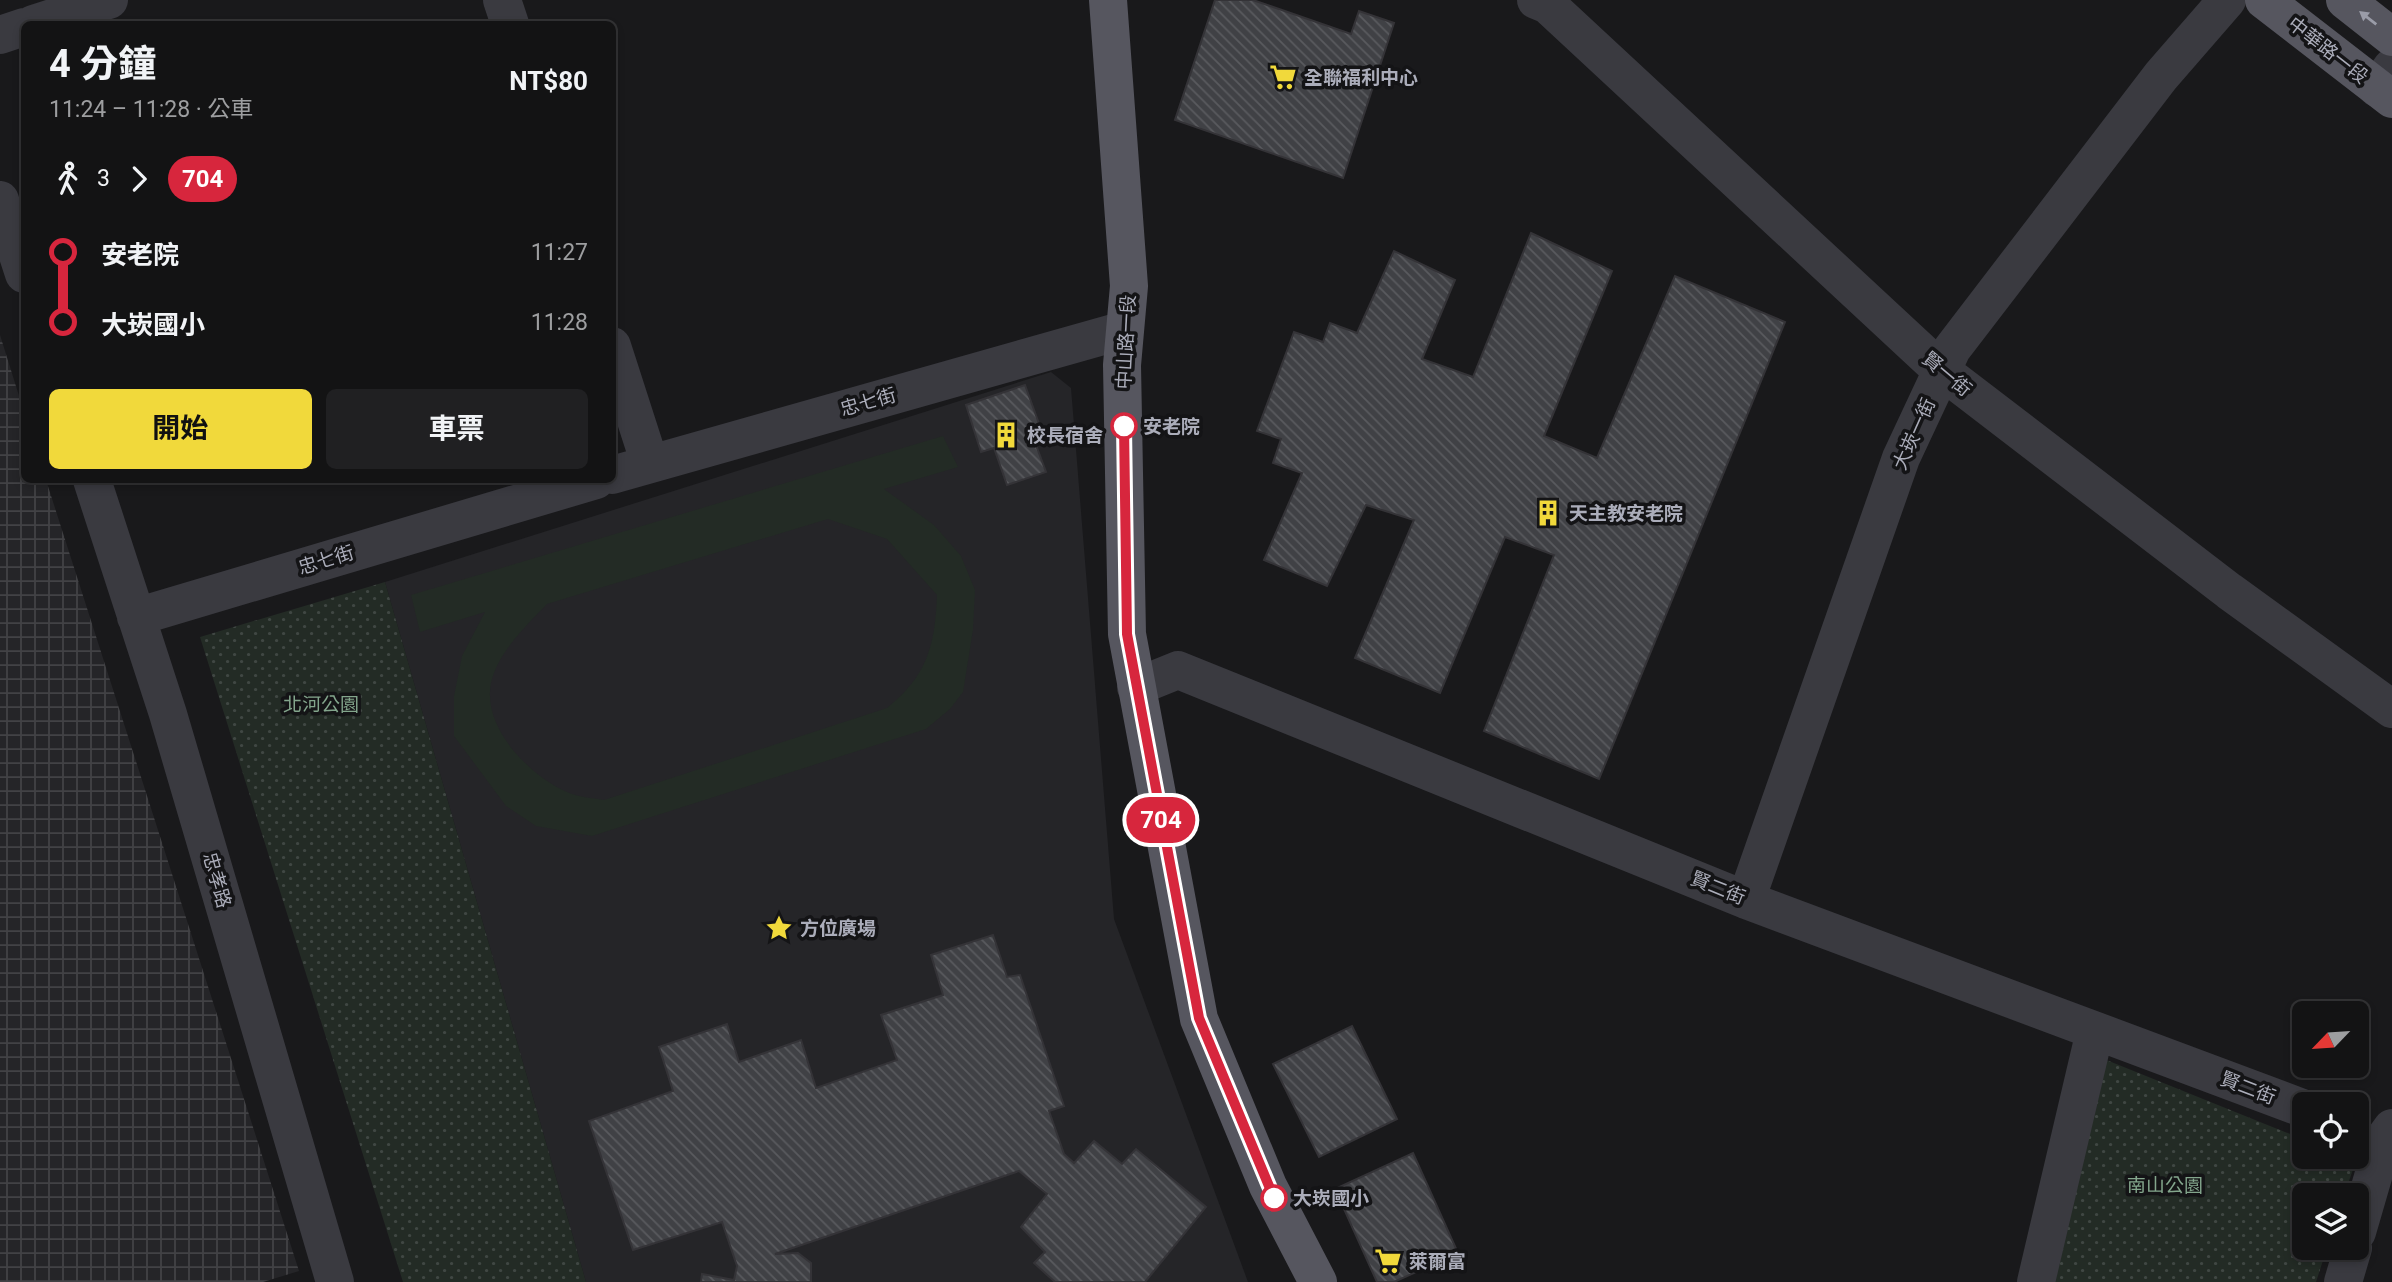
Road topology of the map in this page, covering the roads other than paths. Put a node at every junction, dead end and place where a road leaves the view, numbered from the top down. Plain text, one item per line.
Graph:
1 (108, 0) edge
2 (502, 0) edge
3 (1108, 0) edge
4 (1536, 0) edge
5 (2227, 0) edge
6 (2264, 0) edge
7 (2344, 0) edge
8 (42, 21) edge
9 (509, 21) edge
10 (21, 28) edge
11 (0, 35) edge
12 (2392, 37) edge
13 (2387, 85) edge
14 (0, 200) edge
15 (21, 252) edge
16 (1124, 330) junction
17 (616, 358) edge
18 (1942, 371) junction
19 (650, 464) junction
20 (616, 474) edge
21 (93, 483) edge
22 (586, 483) edge
23 (136, 617) junction
24 (1136, 687) junction
25 (2392, 709) edge
26 (1746, 900) junction
27 (2095, 1031) junction
28 (2292, 1104) edge
29 (2378, 1132) edge
30 (2367, 1183) edge
31 (2349, 1260) edge
32 (335, 1282) edge
33 (1318, 1282) edge
34 (2036, 1282) edge
35 (2343, 1282) edge

1 - 8 street
2 - 9 street
3 - 16 main road, 中山路一段
4 - 18 street, 賢一街
5 - 18 street, 大崁一街
6 - 13 main road, 中華路一段
12 -> 7 main road
10 - 11 street
14 - 15 street
16 - 19 street, 忠七街
16 - 24 main road, 中山路一段
17 - 19 street
18 - 25 street, 賢一街
18 - 26 street, 大崁一街
19 - 20 street, 忠七街
21 - 23 street, 忠孝路
22 - 23 street, 忠七街
23 - 32 street, 忠孝路
24 - 26 street, 賢二街
24 - 33 main road, 中山路一段
26 - 27 street, 賢二街
27 - 28 street, 賢二街
27 - 34 street
29 - 30 street
31 - 35 street

